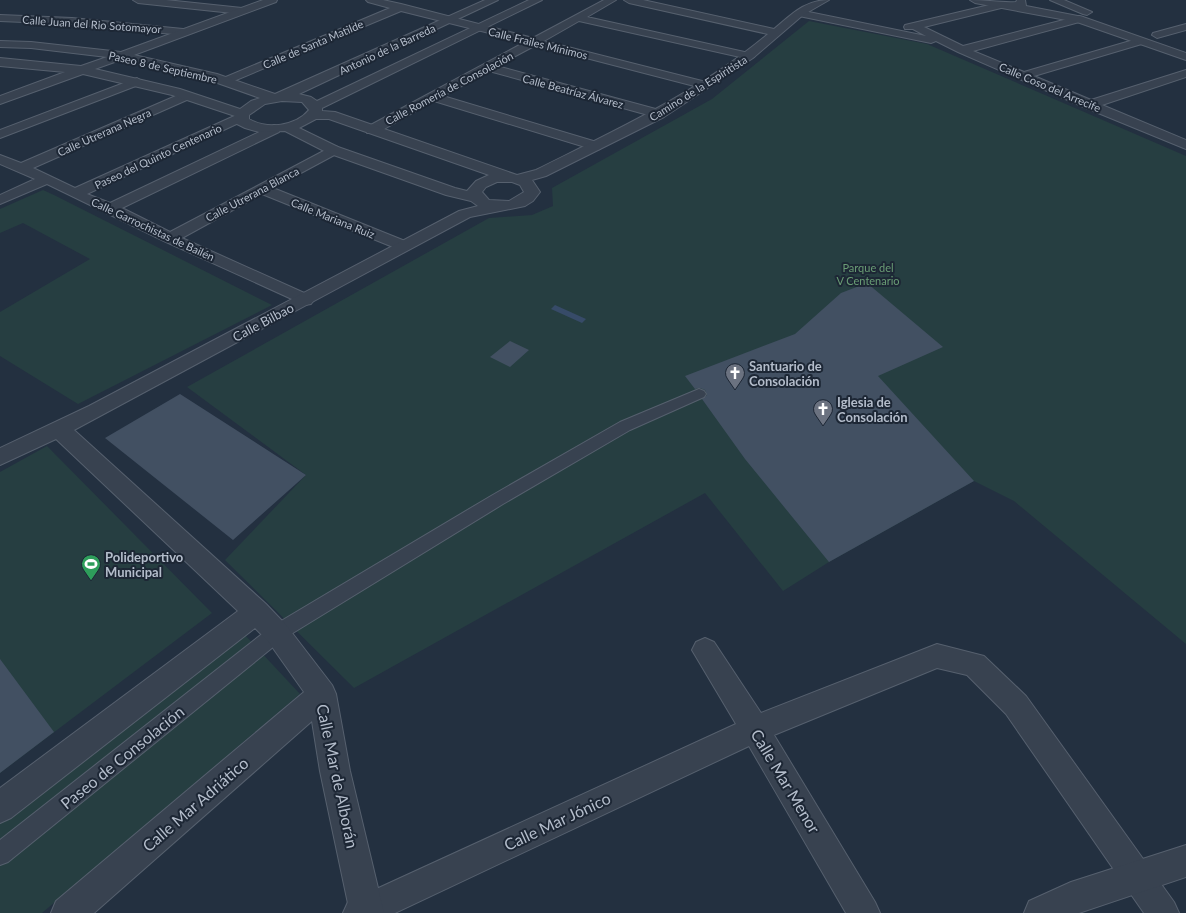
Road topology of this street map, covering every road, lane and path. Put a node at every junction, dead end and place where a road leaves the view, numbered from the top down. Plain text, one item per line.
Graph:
1 (138, 0) edge
2 (272, 0) edge
3 (371, 0) edge
4 (493, 0) edge
5 (537, 0) edge
6 (611, 0) edge
7 (629, 0) edge
8 (824, 0) edge
9 (975, 0) edge
10 (1055, 0) edge
11 (1008, 3) edge
12 (401, 7) junction
13 (242, 11) junction
14 (1087, 12) junction
15 (799, 13) junction
16 (0, 18) edge
17 (578, 18) junction
18 (1079, 19) junction
19 (448, 20) junction
20 (915, 26) junction
21 (1186, 27) edge
22 (478, 28) junction
23 (183, 32) junction
24 (775, 32) junction
25 (892, 32) junction
26 (1157, 36) junction
27 (1141, 41) junction
28 (534, 42) junction
29 (0, 44) edge
30 (949, 44) junction
31 (1186, 46) edge
32 (962, 50) junction
33 (121, 56) junction
34 (749, 56) junction
35 (1186, 57) edge
36 (0, 62) edge
37 (487, 67) junction
38 (83, 70) junction
39 (1186, 73) edge
40 (1023, 76) junction
41 (225, 81) junction
42 (137, 82) junction
43 (706, 85) junction
44 (185, 96) junction
45 (432, 97) junction
46 (278, 98) junction
47 (0, 100) edge
48 (1090, 104) junction
49 (314, 110) junction
50 (659, 114) junction
51 (241, 115) junction
52 (281, 128) junction
53 (372, 130) junction
54 (1186, 130) edge
55 (0, 134) edge
56 (1167, 137) junction
57 (1186, 145) edge
58 (595, 146) junction
59 (333, 150) junction
60 (0, 159) edge
61 (22, 168) junction
62 (47, 179) junction
63 (518, 180) junction
64 (262, 189) junction
65 (75, 194) junction
66 (477, 199) junction
67 (0, 200) edge
68 (498, 206) junction
69 (110, 208) junction
70 (465, 214) junction
71 (170, 238) junction
72 (404, 246) junction
73 (306, 300) junction
74 (699, 394) dead end
75 (59, 429) junction
76 (0, 457) edge
77 (257, 612) junction
78 (277, 633) junction
79 (705, 650) dead end
80 (322, 694) junction
81 (755, 729) junction
82 (0, 807) edge
83 (0, 854) edge
84 (1186, 861) edge
85 (1138, 877) junction
86 (365, 912) edge
87 (68, 913) edge
88 (864, 913) edge
89 (1042, 913) edge
90 (1163, 913) edge

1 - 13 street
2 - 13 street
3 - 12 street, Calle Frailes Mínimos
4 - 19 street, Antonio de la Barreda
5 - 22 street
6 - 17 street, Calle Romería de Consolación
7 - 24 street
8 - 15 street, Camino de la Espiritista
9 - 11 street
10 - 14 street
11 - 14 street
11 - 18 street
11 - 20 street
12 - 19 street, Calle Frailes Mínimos
12 - 41 street, Calle de Santa Matilde
13 - 23 street
14 - 26 street
15 - 24 street, Camino de la Espiritista
15 - 25 street
16 - 23 street, Calle Juan del Rio Sotomayor
17 - 28 street, Calle Romería de Consolación
17 - 34 street
18 - 27 street
18 - 32 street
19 - 22 street, Calle Frailes Mínimos
19 - 46 street, Antonio de la Barreda
20 - 25 street
20 - 30 street, Calle Coso del Arrecife
21 - 26 street
22 - 28 street, Calle Frailes Mínimos
22 - 49 street
23 - 33 street
24 - 34 street, Camino de la Espiritista
25 - 30 street
26 - 31 street
27 - 35 street
27 - 40 street
28 - 37 street, Calle Romería de Consolación
28 - 43 street, Calle Frailes Mínimos
29 - 33 street, Paseo 8 de Septiembre
30 - 32 street, Calle Coso del Arrecife
32 - 40 street, Calle Coso del Arrecife
33 - 38 street
33 - 41 street, Paseo 8 de Septiembre
34 - 43 street, Camino de la Espiritista
36 - 38 street, Paseo 8 de Septiembre
37 - 45 street, Calle Romería de Consolación
37 - 50 street, Calle Beatríaz Álvarez
38 - 42 street, Paseo 8 de Septiembre
38 - 47 street
39 - 48 street
40 - 48 street, Calle Coso del Arrecife
41 - 46 street, Paseo 8 de Septiembre
42 - 44 street, Paseo 8 de Septiembre
42 - 55 street
43 - 50 street, Camino de la Espiritista
44 - 51 street, Paseo 8 de Septiembre
44 - 61 street, Calle Utrerana Negra
45 - 53 street, Calle Romería de Consolación
45 - 58 street
46 - 49 street
46 - 51 street
48 - 56 street, Calle Coso del Arrecife
49 - 52 street
49 - 53 street
50 - 58 street, Camino de la Espiritista
51 - 52 street, Paseo 8 de Septiembre
51 - 65 street, Paseo del Quinto Centenario
52 - 59 street
52 - 69 street, Paseo del Quinto Centenario
53 - 63 street
54 - 56 street
56 - 57 street, Calle Coso del Arrecife
58 - 63 street, Camino de la Espiritista
59 - 64 street, Calle Utrerana Blanca
59 - 66 street
60 - 61 street, Calle Garrochistas de Bailén
61 - 62 street, Calle Garrochistas de Bailén
62 - 65 street, Calle Garrochistas de Bailén
62 - 67 street
63 - 66 street, Calle Bilbao
63 - 68 street
64 - 71 street, Calle Utrerana Blanca
64 - 72 street, Calle Mariana Ruiz
65 - 69 street, Calle Garrochistas de Bailén
66 - 68 street
66 - 70 street, Calle Bilbao
68 - 70 street, Calle Bilbao
69 - 71 street, Calle Garrochistas de Bailén
70 - 72 street, Calle Bilbao
71 - 73 street, Calle Garrochistas de Bailén
72 - 73 street, Calle Bilbao
73 - 75 street, Calle Bilbao
74 - 78 street, Paseo de Consolación
75 - 76 street
75 - 77 street, Calle Mar de Alborán
77 - 78 street, Calle Mar de Alborán
77 - 82 street
78 - 80 street, Calle Mar de Alborán
78 - 83 street, Paseo de Consolación
79 - 81 street, Calle Mar Menor
80 - 86 street, Calle Mar de Alborán
80 - 87 street, Calle Mar Adriático
81 - 85 street, Calle Mar Jónico
81 - 86 street, Calle Mar Jónico
81 - 88 street, Calle Mar Menor
84 - 85 street
85 - 89 street
85 - 90 street, Calle Mar Jónico

